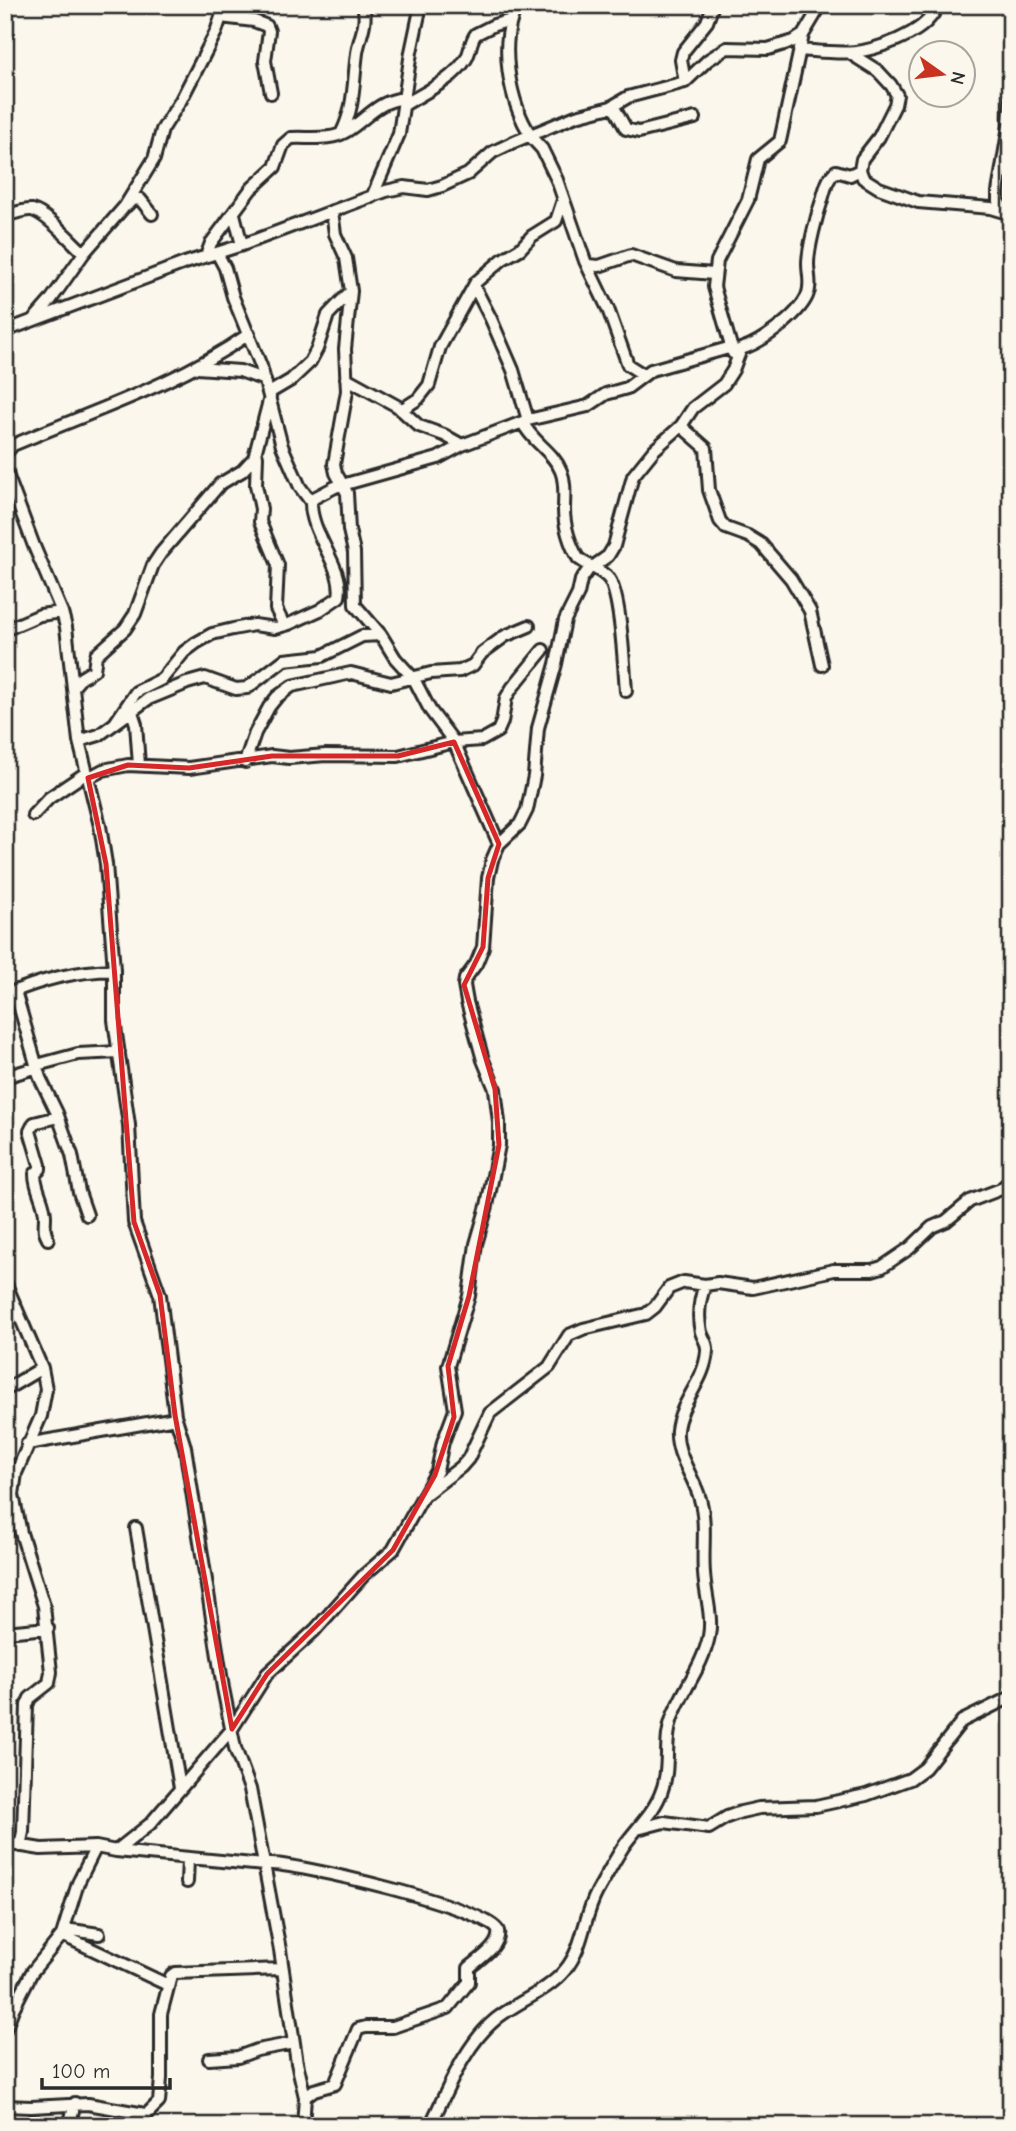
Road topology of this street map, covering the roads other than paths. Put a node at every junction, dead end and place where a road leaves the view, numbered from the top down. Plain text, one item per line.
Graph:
1 (225, 5) edge
2 (363, 5) edge
3 (421, 5) edge
4 (519, 5) edge
5 (713, 5) edge
6 (821, 5) edge
7 (939, 5) edge
8 (221, 17) junction
9 (512, 20) junction
10 (803, 36) junction
11 (799, 50) junction
12 (851, 54) junction
13 (685, 82) junction
14 (271, 93) dead end
15 (1011, 93) edge
16 (405, 102) junction
17 (611, 107) junction
18 (695, 118) dead end
19 (341, 134) junction
20 (531, 135) junction
21 (860, 170) junction
22 (372, 197) junction
23 (563, 200) junction
24 (125, 206) junction
25 (332, 211) junction
26 (1008, 213) edge
27 (152, 214) dead end
28 (234, 214) junction
29 (5, 216) edge
30 (242, 245) junction
31 (84, 253) junction
32 (212, 254) junction
33 (588, 265) junction
34 (714, 274) junction
35 (474, 286) junction
36 (351, 291) junction
37 (34, 319) junction
38 (5, 331) edge
39 (249, 334) junction
40 (732, 347) junction
41 (735, 360) junction
42 (194, 368) junction
43 (643, 375) junction
44 (346, 378) junction
45 (265, 380) junction
46 (269, 395) junction
47 (401, 410) junction
48 (526, 421) junction
49 (681, 426) junction
50 (461, 445) junction
51 (257, 452) junction
52 (5, 454) edge
53 (7, 479) edge
54 (343, 485) junction
55 (311, 502) junction
56 (593, 567) junction
57 (62, 612) junction
58 (285, 625) junction
59 (528, 626) dead end
60 (5, 630) edge
61 (381, 635) junction
62 (543, 650) dead end
63 (822, 666) dead end
64 (414, 679) junction
65 (74, 686) junction
66 (626, 691) dead end
67 (131, 709) junction
68 (115, 723) junction
69 (79, 741) junction
70 (454, 742) junction
71 (244, 762) junction
72 (139, 765) junction
73 (87, 776) junction
74 (33, 815) dead end
75 (499, 844) junction
76 (114, 970) junction
77 (10, 993) edge
78 (119, 1052) junction
79 (37, 1066) junction
80 (5, 1077) edge
81 (58, 1117) junction
82 (1011, 1180) edge
83 (87, 1215) dead end
84 (47, 1239) dead end
85 (5, 1282) edge
86 (705, 1285) junction
87 (41, 1368) junction
88 (5, 1390) edge
89 (176, 1418) junction
90 (27, 1444) junction
91 (423, 1496) junction
92 (136, 1528) dead end
93 (48, 1628) junction
94 (5, 1632) edge
95 (1011, 1697) edge
96 (232, 1728) junction
97 (180, 1788) junction
98 (637, 1829) junction
99 (5, 1843) edge
100 (20, 1846) junction
101 (96, 1847) junction
102 (116, 1852) junction
103 (188, 1859) junction
104 (264, 1865) junction
105 (187, 1882) dead end
106 (63, 1932) junction
107 (99, 1934) dead end
108 (281, 1969) junction
109 (168, 1985) junction
110 (5, 2030) edge
111 (294, 2043) junction
112 (209, 2059) dead end
113 (305, 2097) junction
114 (75, 2103) junction
115 (5, 2106) edge
116 (145, 2114) junction
117 (69, 2126) edge
118 (135, 2126) edge
119 (303, 2126) edge
120 (430, 2126) edge

1 - 8 street
2 - 19 street
3 - 16 street
4 - 9 street
5 - 13 street
6 - 10 street
7 - 12 street
8 - 14 street
8 - 24 street
9 - 16 street
9 - 20 street
10 - 11 street
10 - 13 street
11 - 12 street
11 - 34 street
12 - 21 street
13 - 17 street
15 - 26 street
16 - 19 street
16 - 22 street
17 - 18 street
17 - 20 street
19 - 28 street
20 - 22 street
20 - 23 street
21 - 26 street
21 - 41 street
22 - 25 street
23 - 33 street
23 - 35 street
24 - 27 street
24 - 31 street
25 - 30 street
25 - 36 street
28 - 30 street
28 - 32 street
29 - 31 street
30 - 32 street
31 - 37 street
32 - 37 street
32 - 39 street
33 - 34 street
33 - 43 street
34 - 40 street
35 - 47 street
35 - 48 street
36 - 44 street
36 - 46 street
37 - 38 street
39 - 42 street
39 - 45 street
40 - 41 street
40 - 43 street
41 - 49 street
42 - 45 street
42 - 52 street
43 - 48 street
44 - 47 street
44 - 54 street
45 - 46 street
46 - 51 street
46 - 55 street
47 - 50 street
48 - 50 street
48 - 56 street
49 - 56 street
49 - 63 street
50 - 54 street
51 - 58 street
51 - 65 street
53 - 57 street
54 - 55 street
54 - 61 street
55 - 58 street
56 - 66 street
56 - 75 street
57 - 60 street
57 - 65 street
58 - 68 street
59 - 64 street
61 - 64 street
61 - 67 street
62 - 70 street
64 - 70 street
64 - 71 street
65 - 69 street
67 - 68 street
67 - 72 street
68 - 69 street
69 - 73 street
70 - 71 street
70 - 75 street
71 - 72 street
72 - 73 street
73 - 74 street
73 - 76 street
75 - 91 street
76 - 77 street
76 - 78 street
77 - 79 street
78 - 79 street
78 - 89 street
79 - 80 street
79 - 81 street
81 - 83 street
81 - 84 street
82 - 86 street
85 - 87 street
86 - 91 street
86 - 98 street
87 - 88 street
87 - 90 street
89 - 90 street
89 - 96 street
90 - 93 street
91 - 96 street
92 - 97 street
93 - 94 street
93 - 100 street
95 - 98 street
96 - 97 street
96 - 104 street
97 - 102 street
98 - 120 street
99 - 100 street
100 - 101 street
101 - 102 street
101 - 106 street
102 - 103 street
103 - 104 street
103 - 105 street
104 - 108 street
104 - 113 street
106 - 107 street
106 - 109 street
106 - 110 street
108 - 109 street
108 - 111 street
109 - 116 street
111 - 112 street
111 - 113 street
113 - 119 street
114 - 115 street
114 - 116 street
114 - 117 street
116 - 118 street

